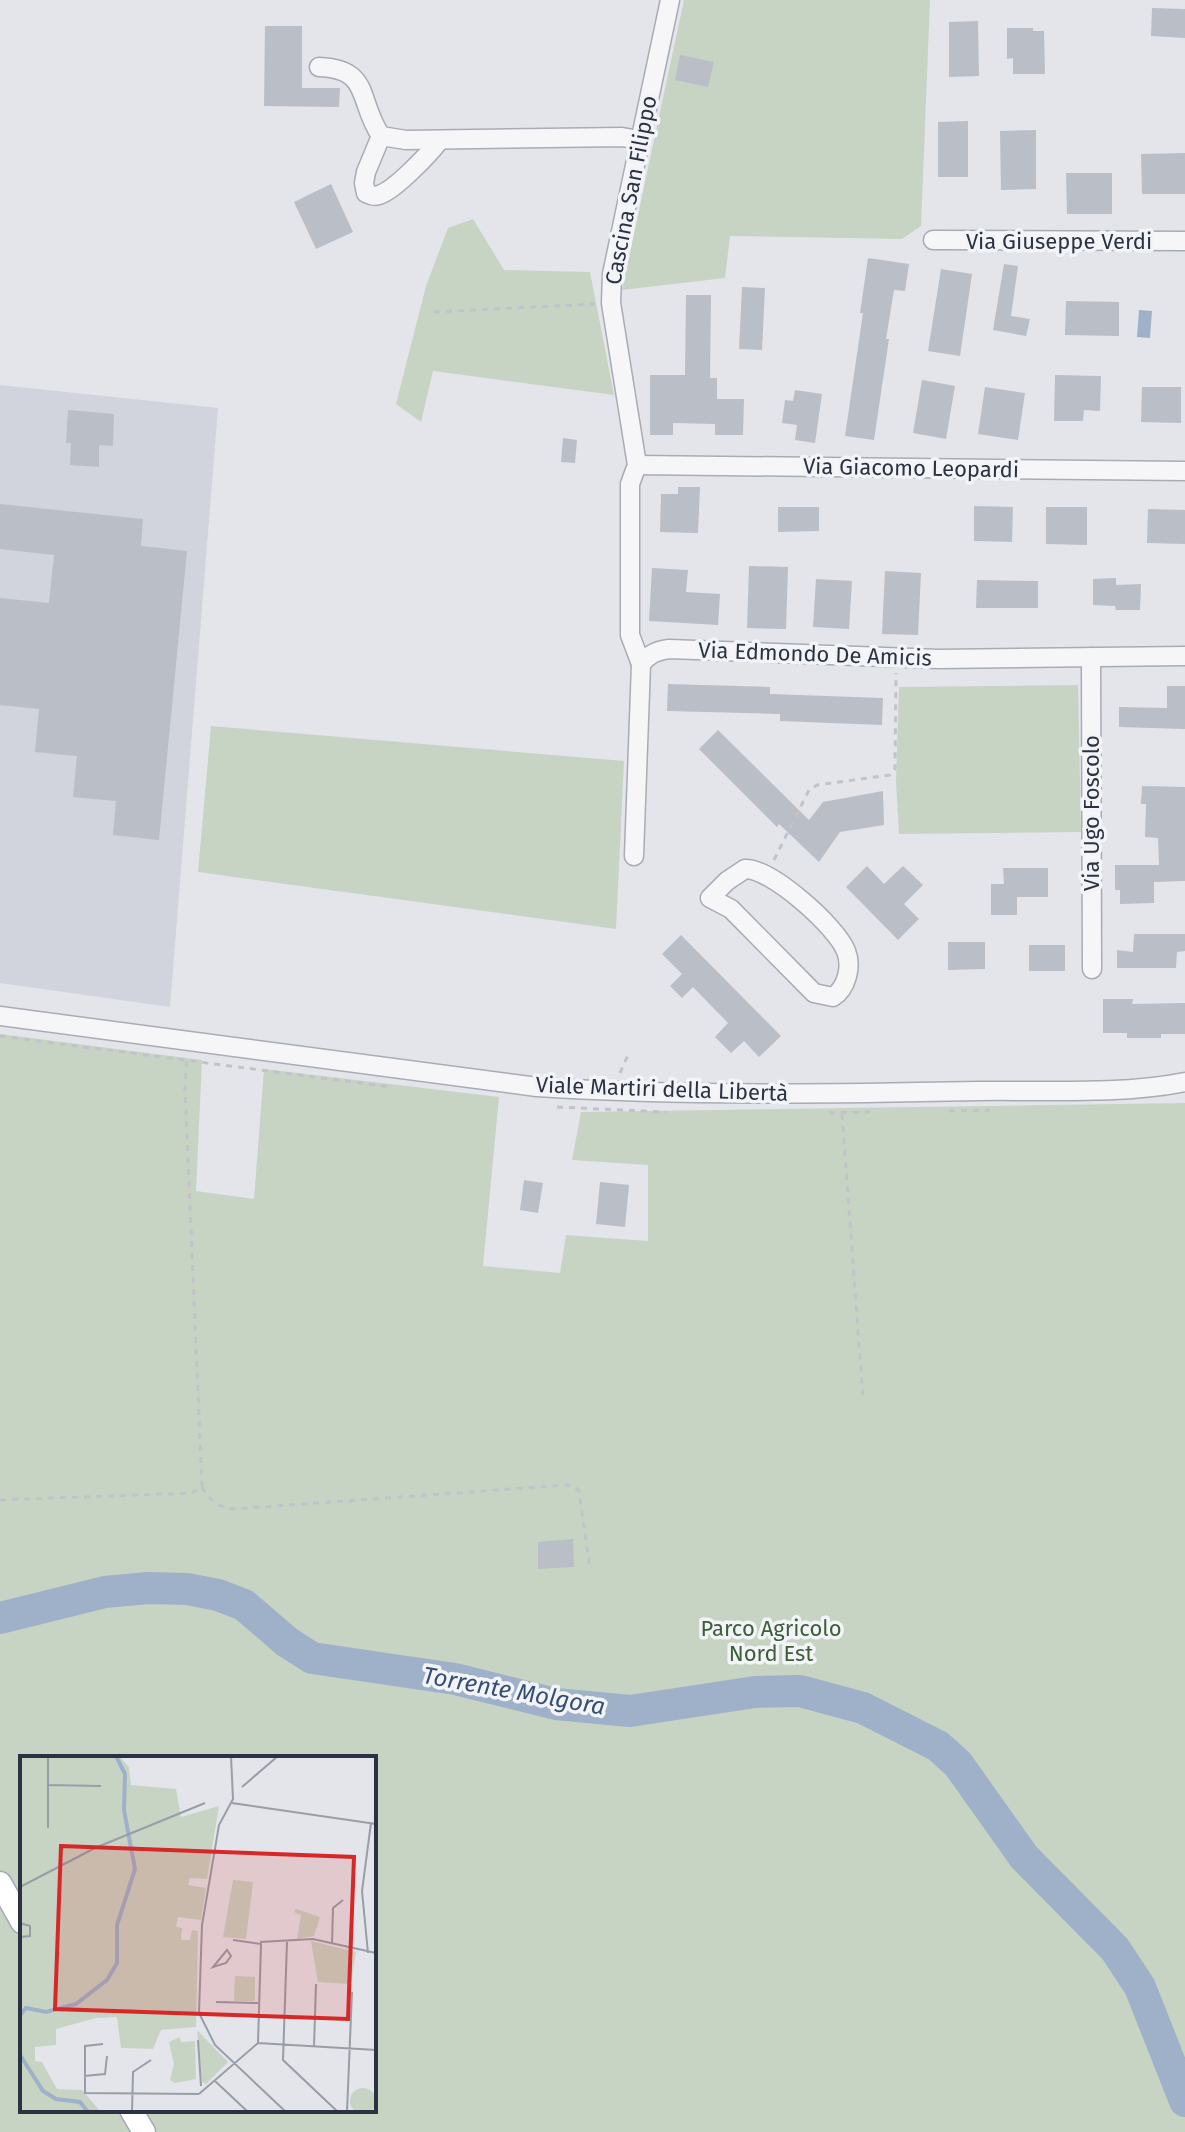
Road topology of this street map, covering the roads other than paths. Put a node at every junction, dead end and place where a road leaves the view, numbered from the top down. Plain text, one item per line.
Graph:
1 (670, 0) edge
2 (319, 67) dead end
3 (381, 136) junction
4 (639, 140) junction
5 (439, 141) junction
6 (933, 240) dead end
7 (1185, 241) edge
8 (637, 465) junction
9 (1185, 471) edge
10 (1185, 656) edge
11 (1091, 657) junction
12 (641, 664) junction
13 (634, 856) dead end
14 (767, 874) joint
15 (1092, 969) dead end
16 (0, 1016) edge
17 (1185, 1082) edge
18 (0, 1883) edge
19 (20, 1918) edge
20 (132, 2112) edge
21 (144, 2132) edge

1 - 4 street, Cascina San Filippo
2 - 3 street
3 - 5 street
3 - 5 street
4 - 5 street
4 - 8 street, Cascina San Filippo
6 - 7 street, Via Giuseppe Verdi
8 - 9 street, Via Giacomo Leopardi
8 - 12 street, Cascina San Filippo
10 - 11 street, Via Edmondo De Amicis
11 - 12 street, Via Edmondo De Amicis
11 - 15 street, Via Ugo Foscolo
12 - 13 street
14 - 14 street
16 - 17 street, Viale Martiri della Libertà
18 - 19 main road
20 - 21 main road

